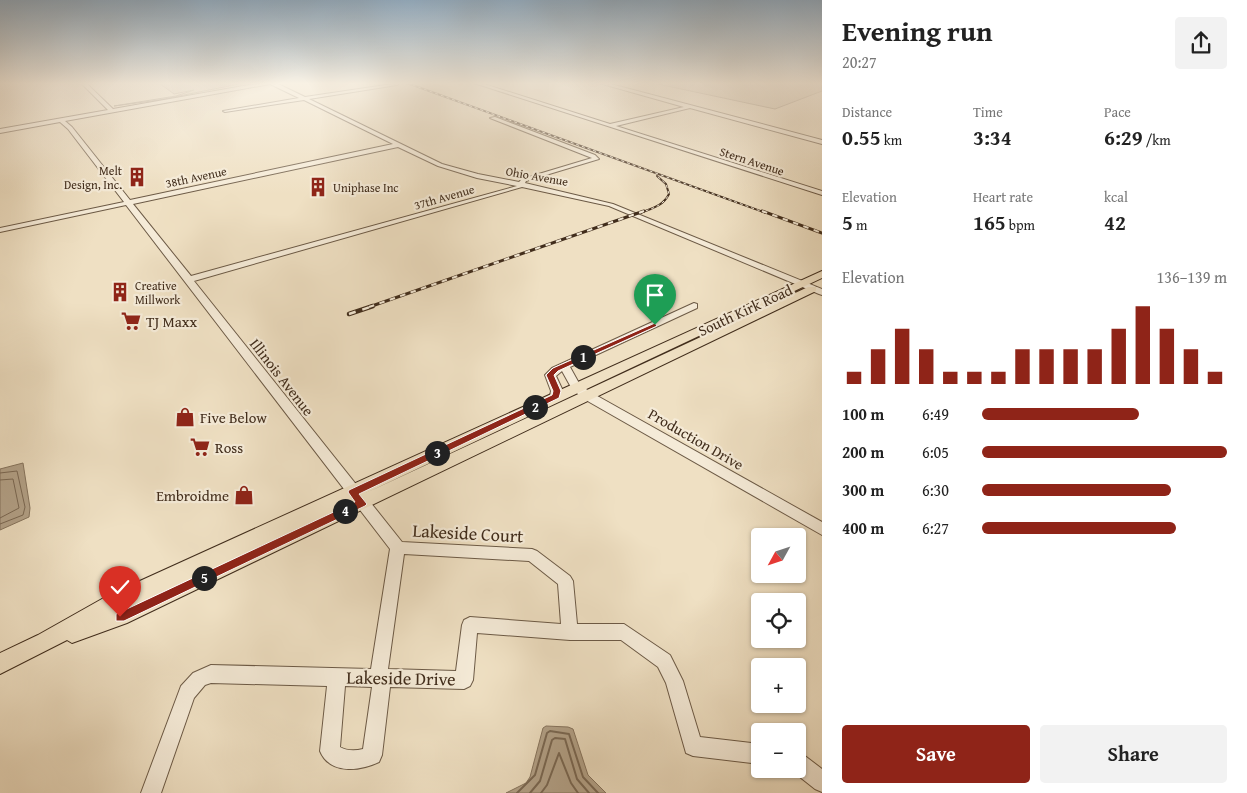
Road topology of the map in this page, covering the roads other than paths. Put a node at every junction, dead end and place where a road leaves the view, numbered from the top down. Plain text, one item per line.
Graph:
1 (61, 120) joint
2 (346, 120) edge
3 (498, 120) edge
4 (591, 120) edge
5 (635, 120) edge
6 (739, 120) edge
7 (610, 126) junction
8 (0, 131) edge
9 (822, 142) edge
10 (398, 145) junction
11 (522, 185) junction
12 (822, 193) edge
13 (127, 203) junction
14 (0, 230) edge
15 (822, 274) edge
16 (187, 280) junction
17 (815, 287) edge
18 (694, 306) dead end
19 (564, 366) junction
20 (582, 391) junction
21 (556, 396) junction
22 (357, 498) junction
23 (822, 529) edge
24 (398, 548) junction
25 (570, 632) junction
26 (0, 664) edge
27 (337, 677) junction
28 (380, 678) junction
29 (751, 753) edge
30 (806, 769) edge
31 (822, 782) edge
32 (151, 793) edge

1 - 8 street
1 - 13 street, Illinois Avenue
2 - 10 street, Ohio Avenue
3 - 11 street, 37th Avenue
4 - 7 street, Stern Avenue
5 - 7 street
6 - 9 street
7 - 12 street, Stern Avenue
10 - 11 street, Ohio Avenue
10 - 13 street, 38th Avenue
11 - 16 street, 37th Avenue
11 - 17 street, Ohio Avenue
13 - 14 street, 38th Avenue
13 - 16 street, Illinois Avenue
15 - 17 main road, South Kirk Road
16 - 22 street, Illinois Avenue
17 - 20 main road, South Kirk Road
18 - 19 street
19 - 20 street
19 - 21 street
20 - 21 main road, South Kirk Road
20 - 22 main road, South Kirk Road
20 - 23 street, Production Drive
21 - 22 main road, South Kirk Road
22 - 24 street, Illinois Avenue
22 - 26 main road, South Kirk Road
24 - 25 street, Lakeside Court
24 - 28 street
25 - 28 street, Lakeside Drive
25 - 29 street, Lakeside Drive
27 - 28 street, Lakeside Drive
27 - 28 street
27 - 32 street, Lakeside Drive
30 - 31 street

